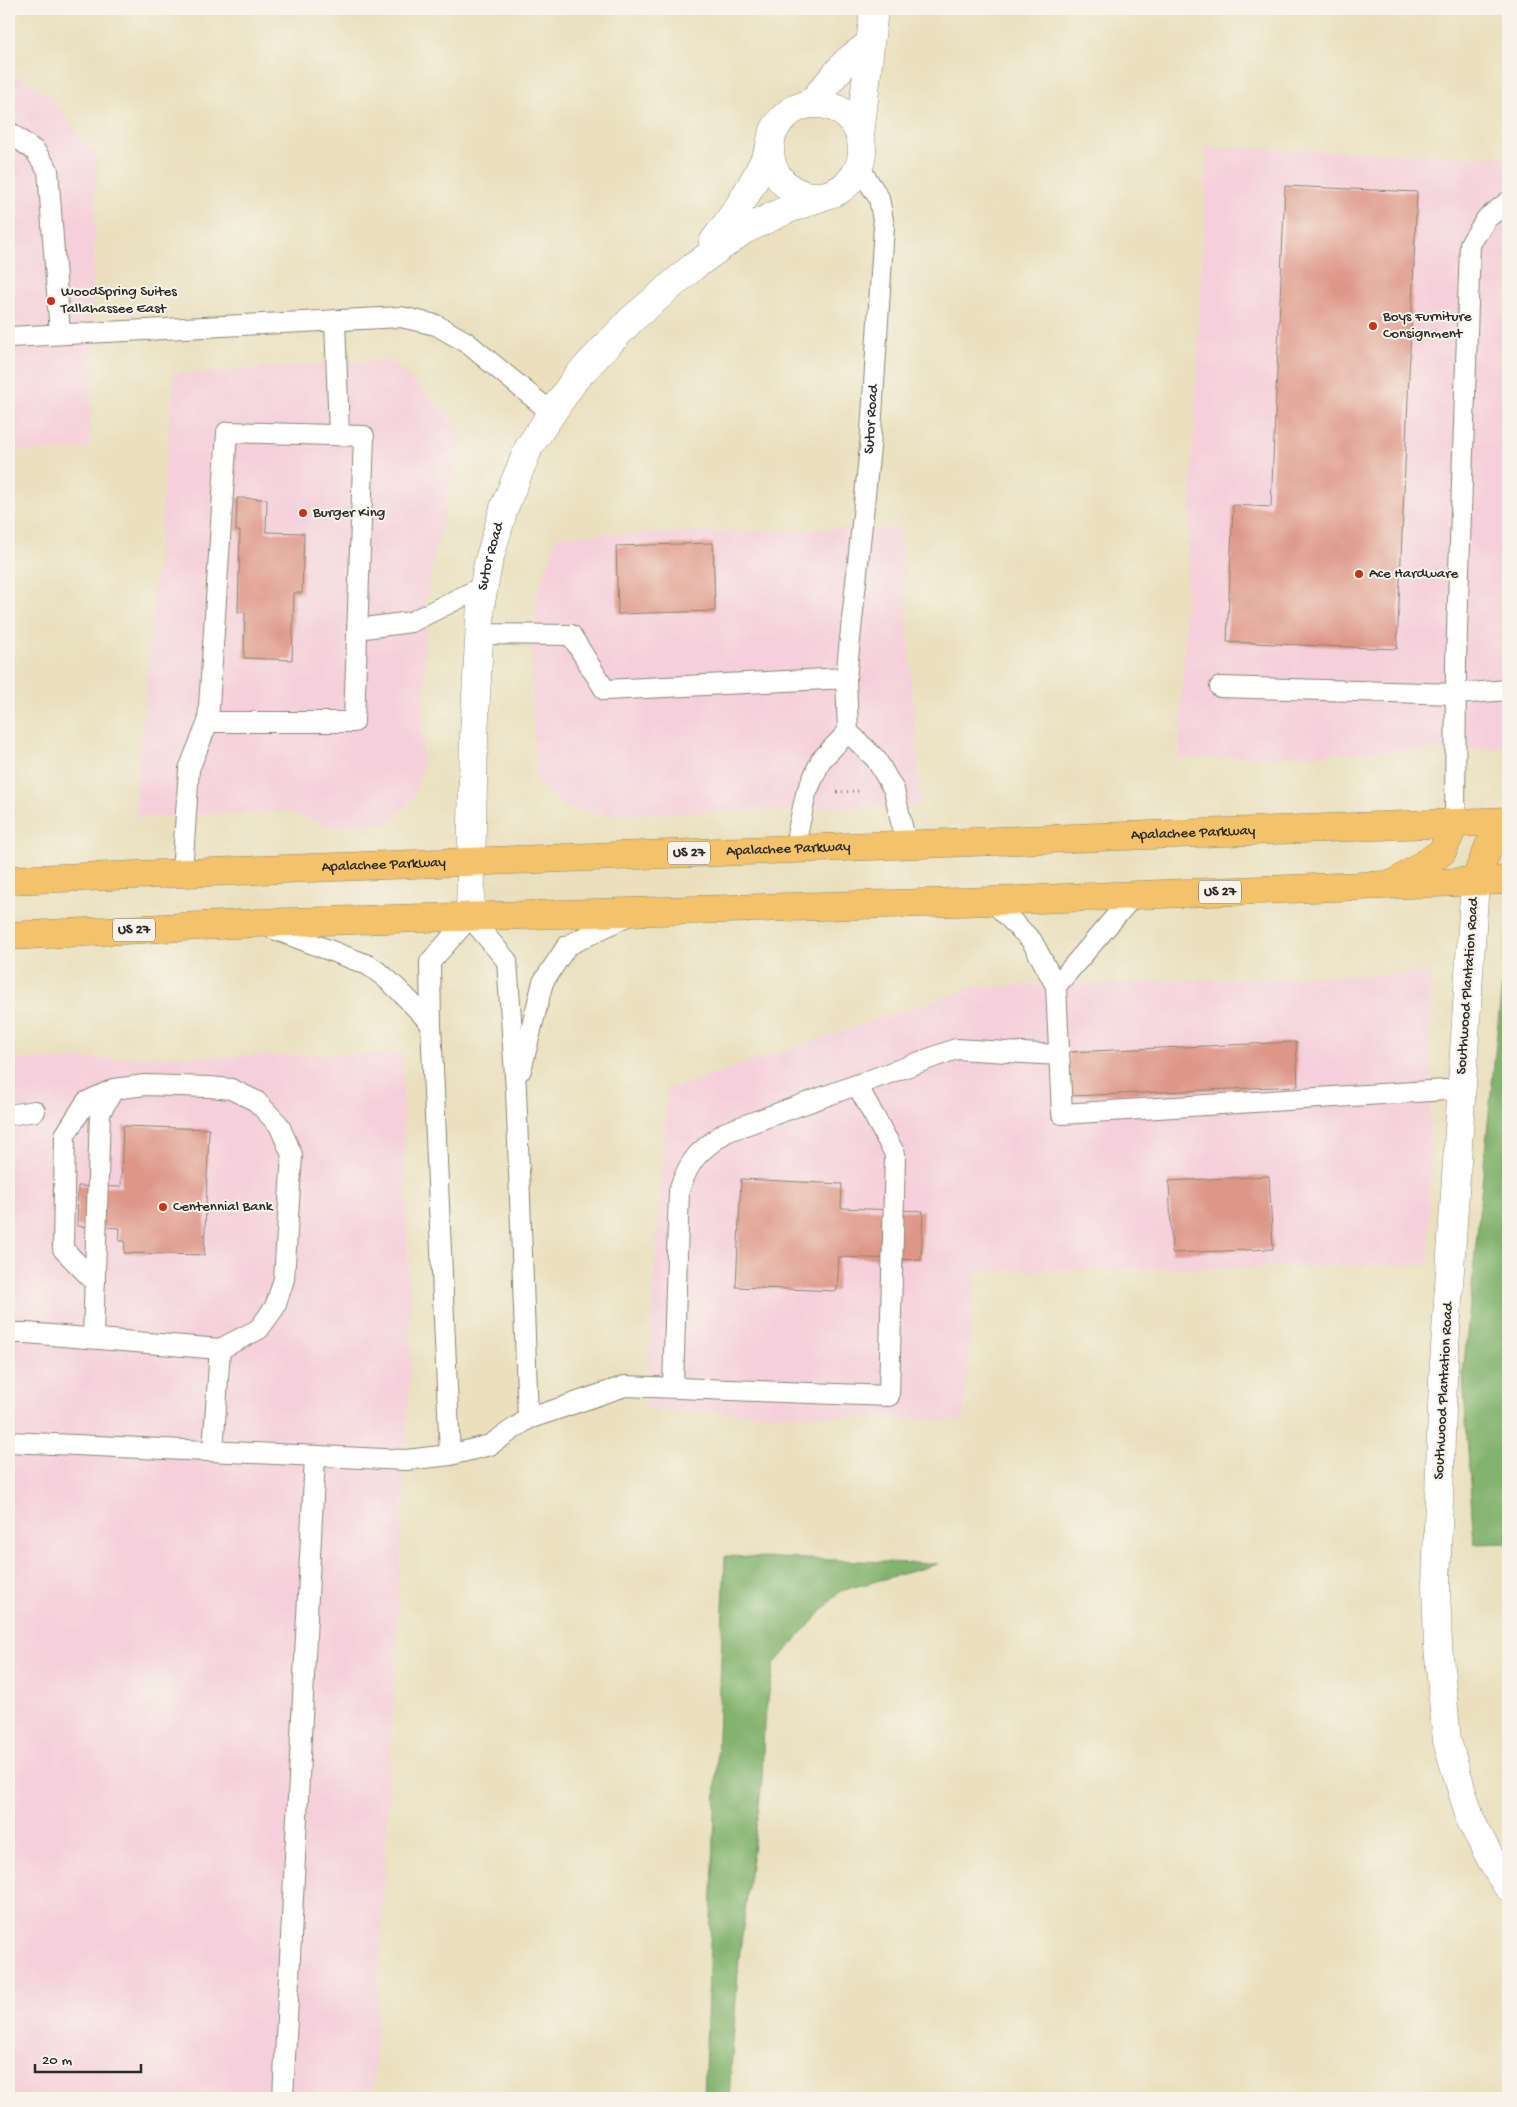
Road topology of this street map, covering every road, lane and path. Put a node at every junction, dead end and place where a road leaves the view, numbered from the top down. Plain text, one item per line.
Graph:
1 (874, 9) edge
2 (869, 44) junction
3 (810, 104) junction
4 (9, 132) edge
5 (860, 136) junction
6 (769, 150) junction
7 (859, 167) junction
8 (824, 196) junction
9 (1508, 202) edge
10 (693, 267) junction
11 (336, 320) junction
12 (60, 334) junction
13 (9, 336) edge
14 (552, 413) junction
15 (339, 435) junction
16 (484, 586) junction
17 (357, 629) junction
18 (478, 634) junction
19 (846, 678) junction
20 (1220, 687) dead end
21 (1508, 690) edge
22 (1457, 694) junction
23 (208, 722) junction
24 (848, 732) junction
25 (866, 791) dead end
26 (831, 792) dead end
27 (1508, 821) edge
28 (1455, 823) junction
29 (1508, 836) edge
30 (906, 844) junction
31 (794, 849) junction
32 (471, 861) junction
33 (182, 873) junction
34 (9, 880) edge
35 (1508, 880) edge
36 (1475, 881) junction
37 (1393, 885) junction
38 (1134, 895) junction
39 (992, 901) junction
40 (636, 911) junction
41 (470, 917) junction
42 (258, 923) junction
43 (9, 936) edge
44 (1056, 986) junction
45 (430, 1024) junction
46 (1059, 1055) junction
47 (857, 1085) junction
48 (114, 1089) junction
49 (516, 1089) junction
50 (1462, 1089) junction
51 (35, 1111) dead end
52 (9, 1116) edge
53 (94, 1282) junction
54 (9, 1334) edge
55 (93, 1338) junction
56 (220, 1349) junction
57 (673, 1388) junction
58 (528, 1419) junction
59 (9, 1442) edge
60 (213, 1451) junction
61 (315, 1456) junction
62 (450, 1456) junction
63 (1508, 1887) edge
64 (284, 2098) edge

1 - 2 street
2 - 3 street
2 - 5 street
3 - 5 street
3 - 6 street
4 - 12 lane
5 - 7 street
6 - 8 street
6 - 10 street, Sutor Road
7 - 8 street
7 - 19 lane, Sutor Road
8 - 10 street, Sutor Road
9 - 22 lane
10 - 14 street, Sutor Road
11 - 12 lane
11 - 14 lane
11 - 15 lane
12 - 13 lane
14 - 16 street, Sutor Road
15 - 17 lane
15 - 23 lane
16 - 17 lane
16 - 18 street, Sutor Road
17 - 23 lane
18 - 19 lane
18 - 32 street, Sutor Road
19 - 24 lane, Sutor Road
20 - 22 lane
21 - 22 lane
22 - 28 lane
23 - 33 lane
24 - 30 lane
24 - 31 lane
25 - 26 path
27 - 28 main road, Apalachee Parkway / US 27
28 - 30 main road, Apalachee Parkway / US 27
28 - 37 main road
29 - 36 main road
30 - 31 main road, Apalachee Parkway / US 27
31 - 32 main road, Apalachee Parkway / US 27
32 - 33 main road, Apalachee Parkway / US 27
32 - 41 street, Sutor Road
33 - 34 main road, Apalachee Parkway / US 27
35 - 36 main road, US 27
36 - 37 main road, US 27
36 - 50 street, Southwood Plantation Road
37 - 38 main road, US 27
38 - 39 main road, US 27
38 - 44 lane
39 - 40 main road, US 27
39 - 44 lane
40 - 41 main road, US 27
40 - 49 lane
41 - 42 main road, US 27
41 - 45 lane
41 - 49 lane
42 - 43 main road, US 27
42 - 45 lane
44 - 46 lane
45 - 62 lane
46 - 47 lane
46 - 50 lane
47 - 57 lane
47 - 57 lane
48 - 53 lane
48 - 53 lane
48 - 56 lane
49 - 58 lane
50 - 63 street, Southwood Plantation Road
51 - 52 lane
53 - 55 lane
54 - 55 lane
55 - 56 lane
56 - 60 lane
57 - 58 lane
58 - 62 lane
59 - 60 lane
60 - 61 lane
61 - 62 lane
61 - 64 lane

